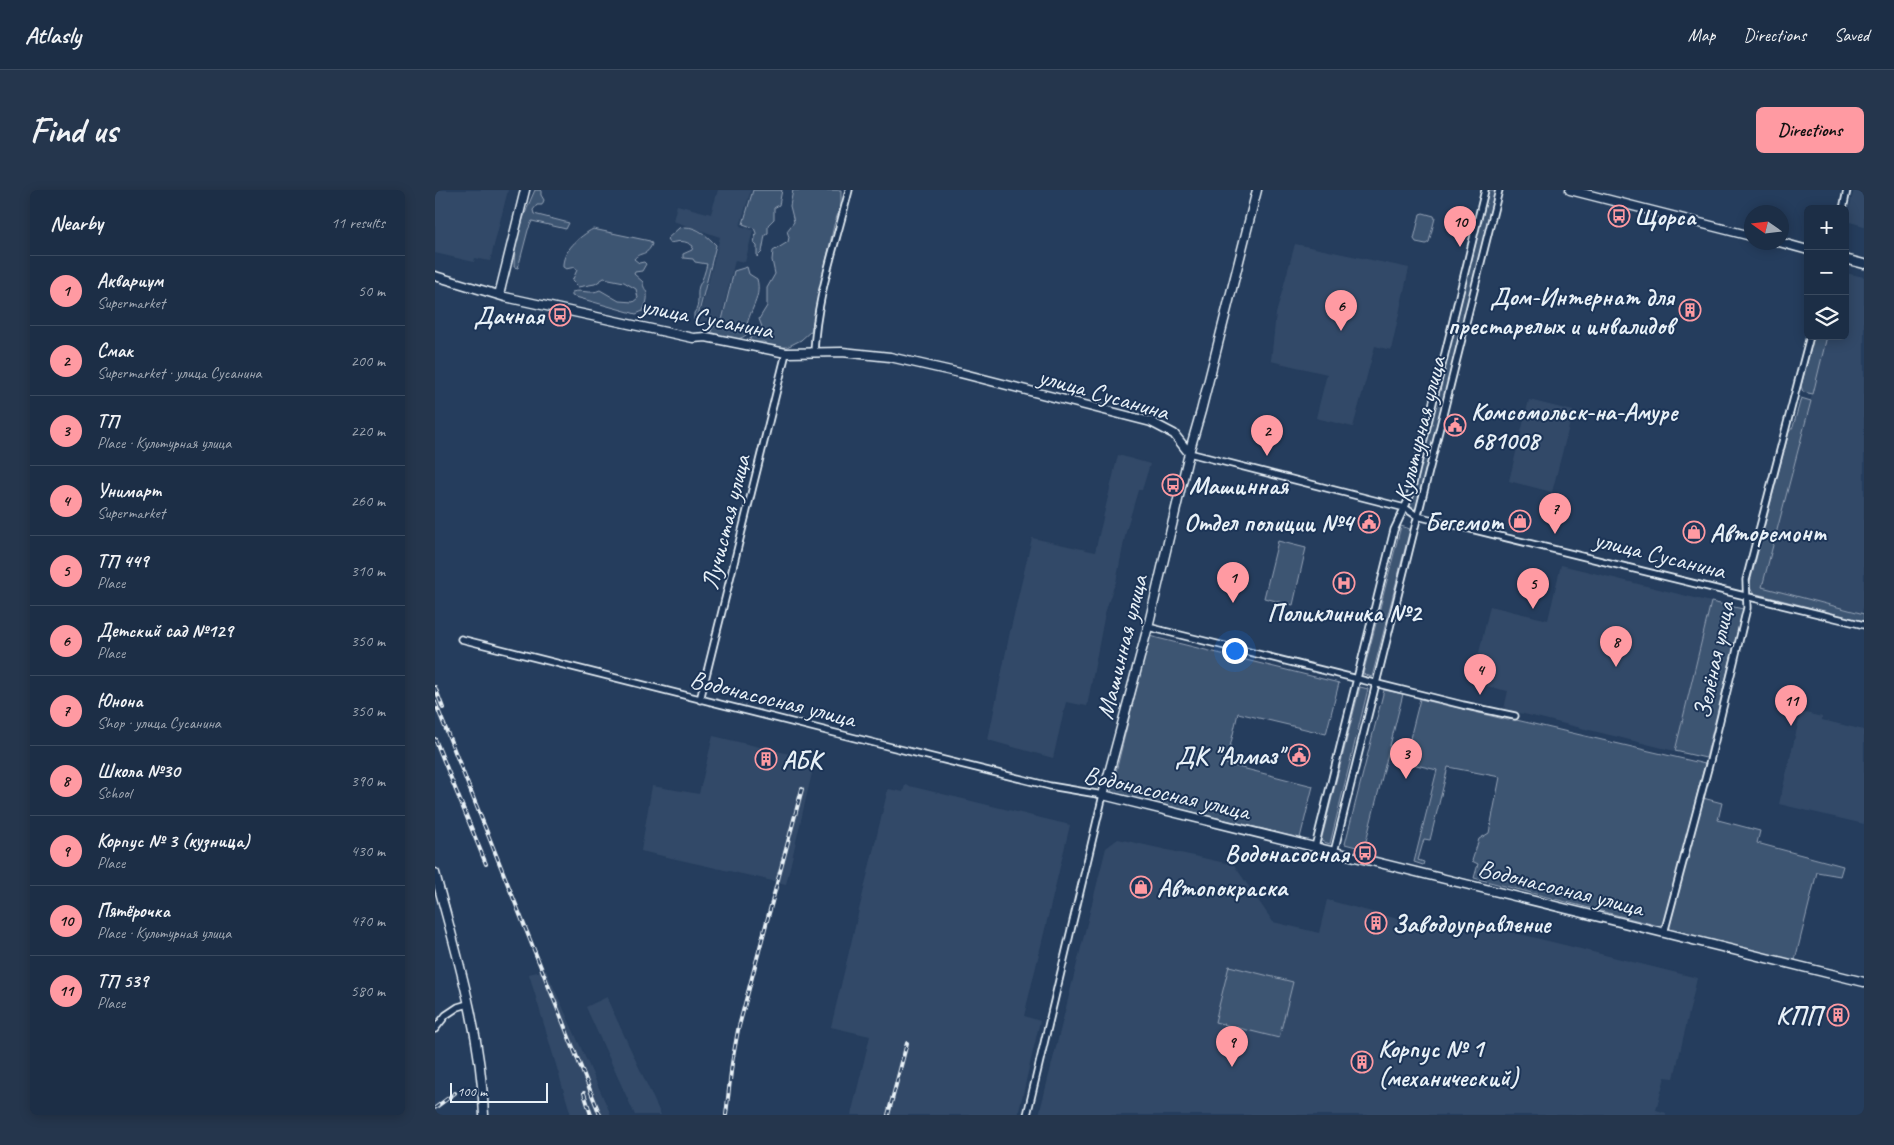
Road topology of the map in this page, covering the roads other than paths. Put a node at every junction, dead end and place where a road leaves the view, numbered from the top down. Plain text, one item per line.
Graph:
1 (525, 190) edge
2 (849, 190) edge
3 (1257, 190) edge
4 (1485, 190) edge
5 (1499, 190) edge
6 (1570, 190) edge
7 (1847, 190) edge
8 (1844, 205) edge
9 (1744, 234) edge
10 (1789, 245) edge
11 (1804, 249) edge
12 (1849, 260) edge
13 (1864, 264) edge
14 (435, 276) edge
15 (499, 295) junction
16 (1809, 340) edge
17 (786, 353) junction
18 (814, 353) junction
19 (1189, 453) junction
20 (1405, 508) junction
21 (1417, 516) junction
22 (1747, 596) junction
23 (1864, 625) edge
24 (1148, 627) junction
25 (461, 639) dead end
26 (1357, 678) junction
27 (1375, 683) junction
28 (700, 700) junction
29 (1515, 716) dead end
30 (1103, 795) junction
31 (1315, 847) junction
32 (1334, 852) junction
33 (435, 873) edge
34 (1664, 933) junction
35 (1864, 982) edge
36 (468, 1004) junction
37 (435, 1029) edge
38 (484, 1115) edge
39 (1027, 1115) edge

1 - 15 street
2 - 18 street
3 - 19 street, Машинная улица
4 - 20 street, Культурная улица
5 - 21 street, Культурная улица
6 - 9 street
7 - 8 street
10 - 11 street
12 - 13 street
14 - 15 street, улица Сусанина
15 - 17 street, улица Сусанина
16 - 22 street, Зелёная улица
17 - 18 street, улица Сусанина
17 - 28 street, Лучистая улица
18 - 19 street, улица Сусанина
19 - 20 street, улица Сусанина
19 - 24 street, Машинная улица
20 - 21 street, улица Сусанина
20 - 26 street, Культурная улица
21 - 22 street, улица Сусанина
21 - 27 street, Культурная улица
22 - 23 street, улица Сусанина
22 - 34 street, Зелёная улица
24 - 26 street
24 - 30 street, Машинная улица
25 - 28 street, Водонасосная улица
26 - 27 street
26 - 31 street, Культурная улица
27 - 29 street
27 - 32 street, Культурная улица
28 - 30 street, Водонасосная улица
30 - 31 street, Водонасосная улица
30 - 39 street, Машинная улица
31 - 32 street, Водонасосная улица
32 - 34 street, Водонасосная улица
33 - 36 street
34 - 35 street, Водонасосная улица
36 - 37 street
36 - 38 street

